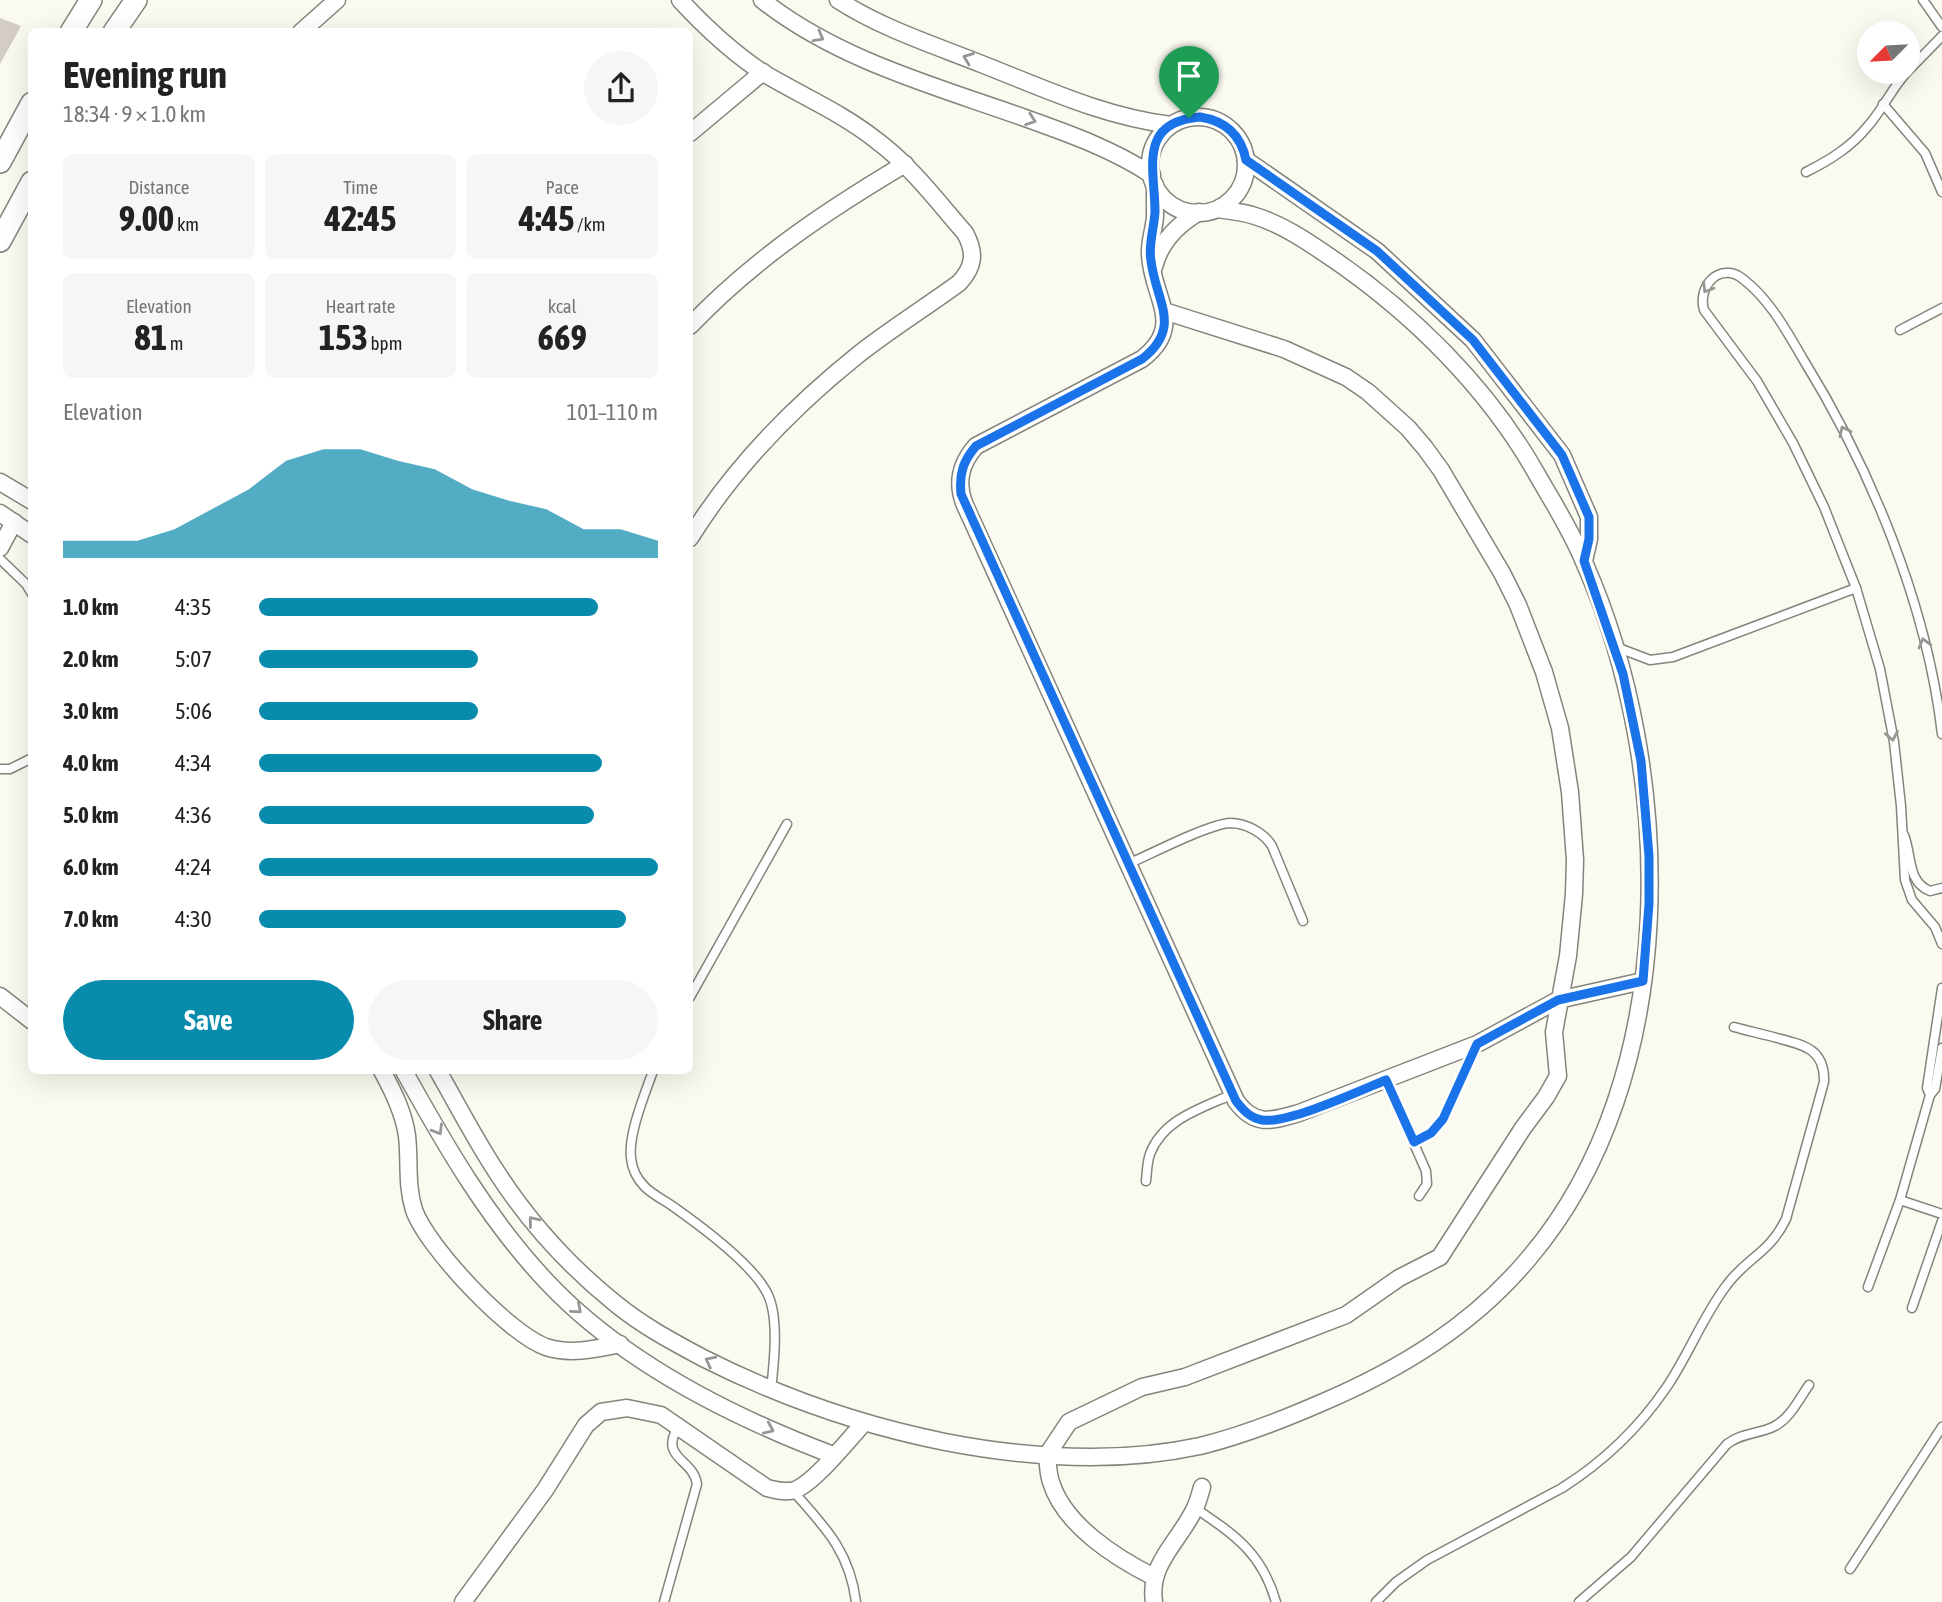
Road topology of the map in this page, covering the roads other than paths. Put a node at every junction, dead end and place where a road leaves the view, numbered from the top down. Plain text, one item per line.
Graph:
1 (91, 0) edge
2 (135, 0) edge
3 (337, 0) edge
4 (680, 0) edge
5 (762, 0) edge
6 (838, 0) edge
7 (1923, 0) edge
8 (1942, 27) edge
9 (74, 28) edge
10 (117, 28) edge
11 (306, 28) edge
12 (1942, 36) edge
13 (1920, 58) edge
14 (763, 72) junction
15 (1898, 84) edge
16 (1883, 104) junction
17 (28, 110) edge
18 (1171, 125) junction
19 (693, 130) edge
20 (1246, 160) junction
21 (0, 162) edge
22 (905, 164) junction
23 (1806, 172) dead end
24 (1153, 180) junction
25 (28, 189) edge
26 (1942, 192) edge
27 (1217, 209) junction
28 (1199, 212) junction
29 (0, 241) edge
30 (1153, 273) junction
31 (1942, 308) edge
32 (1164, 311) junction
33 (693, 323) edge
34 (1900, 330) dead end
35 (0, 482) edge
36 (28, 495) edge
37 (0, 513) edge
38 (14, 522) junction
39 (28, 532) edge
40 (693, 533) edge
41 (0, 548) edge
42 (0, 559) edge
43 (1584, 561) junction
44 (28, 587) edge
45 (1856, 588) junction
46 (1614, 646) junction
47 (1942, 734) edge
48 (28, 760) edge
49 (0, 769) edge
50 (788, 824) dead end
51 (1902, 829) junction
52 (1128, 864) junction
53 (1942, 888) edge
54 (1303, 921) dead end
55 (1942, 944) edge
56 (1643, 981) junction
57 (1942, 988) edge
58 (693, 992) edge
59 (0, 996) edge
60 (1558, 1000) junction
61 (28, 1018) edge
62 (1734, 1027) dead end
63 (1477, 1044) junction
64 (1942, 1048) edge
65 (383, 1074) edge
66 (406, 1074) edge
67 (440, 1074) edge
68 (652, 1074) edge
69 (1386, 1080) junction
70 (1233, 1094) junction
71 (1930, 1095) junction
72 (1414, 1142) junction
73 (1146, 1181) dead end
74 (1419, 1196) dead end
75 (1900, 1200) junction
76 (1942, 1214) edge
77 (1942, 1222) edge
78 (1868, 1287) dead end
79 (1912, 1308) dead end
80 (620, 1345) junction
81 (1809, 1385) dead end
82 (771, 1390) junction
83 (864, 1423) junction
84 (678, 1427) junction
85 (1942, 1427) edge
86 (833, 1455) junction
87 (1047, 1455) junction
88 (1202, 1487) dead end
89 (793, 1491) junction
90 (1195, 1508) junction
91 (1850, 1569) dead end
92 (1154, 1577) junction
93 (463, 1602) edge
94 (664, 1602) edge
95 (856, 1602) edge
96 (1154, 1602) edge
97 (1276, 1602) edge
98 (1376, 1602) edge
99 (1579, 1602) edge

1 - 9 street
2 - 10 street
3 - 11 street
4 - 14 street
5 -> 24 street
18 -> 6 street
7 - 8 lane
12 - 13 lane
14 - 19 street
14 - 22 street
15 - 16 lane
16 - 23 lane
16 - 26 lane
17 - 21 street
18 - 20 street
18 - 24 street
20 - 27 street
20 - 43 street
22 - 33 street
22 - 40 street
24 - 28 street
24 - 30 street
25 - 29 street
27 - 28 street
27 - 43 street
28 - 30 street
30 - 32 street
31 - 34 lane
32 - 52 street
32 - 60 street
35 - 36 street
37 - 38 street
38 - 39 street
38 - 41 street
42 - 44 lane
43 - 46 street
45 - 46 lane
47 -> 45 lane
45 -> 51 lane
46 - 56 street
48 - 49 lane
50 - 58 lane
51 - 53 lane
51 - 55 lane
52 - 54 lane
52 - 70 street
56 - 60 street
56 - 87 street
57 - 71 lane
59 - 61 street
60 - 63 street
60 - 87 street
62 - 98 lane
63 - 69 street
63 - 72 lane
64 - 71 lane
65 - 80 street
66 -> 80 street
82 -> 67 street
68 - 82 lane
69 - 70 street
69 - 72 lane
70 - 73 lane
71 - 75 lane
72 - 74 lane
75 - 76 lane
75 - 78 lane
77 - 79 lane
80 -> 86 street
81 - 99 lane
82 - 83 street
83 - 86 street
83 - 87 street
84 - 89 street
84 - 93 street
84 - 94 lane
85 - 91 lane
86 - 89 street
87 - 92 street
88 - 90 street
89 - 95 lane
90 - 92 street
90 - 97 lane
92 - 96 street

